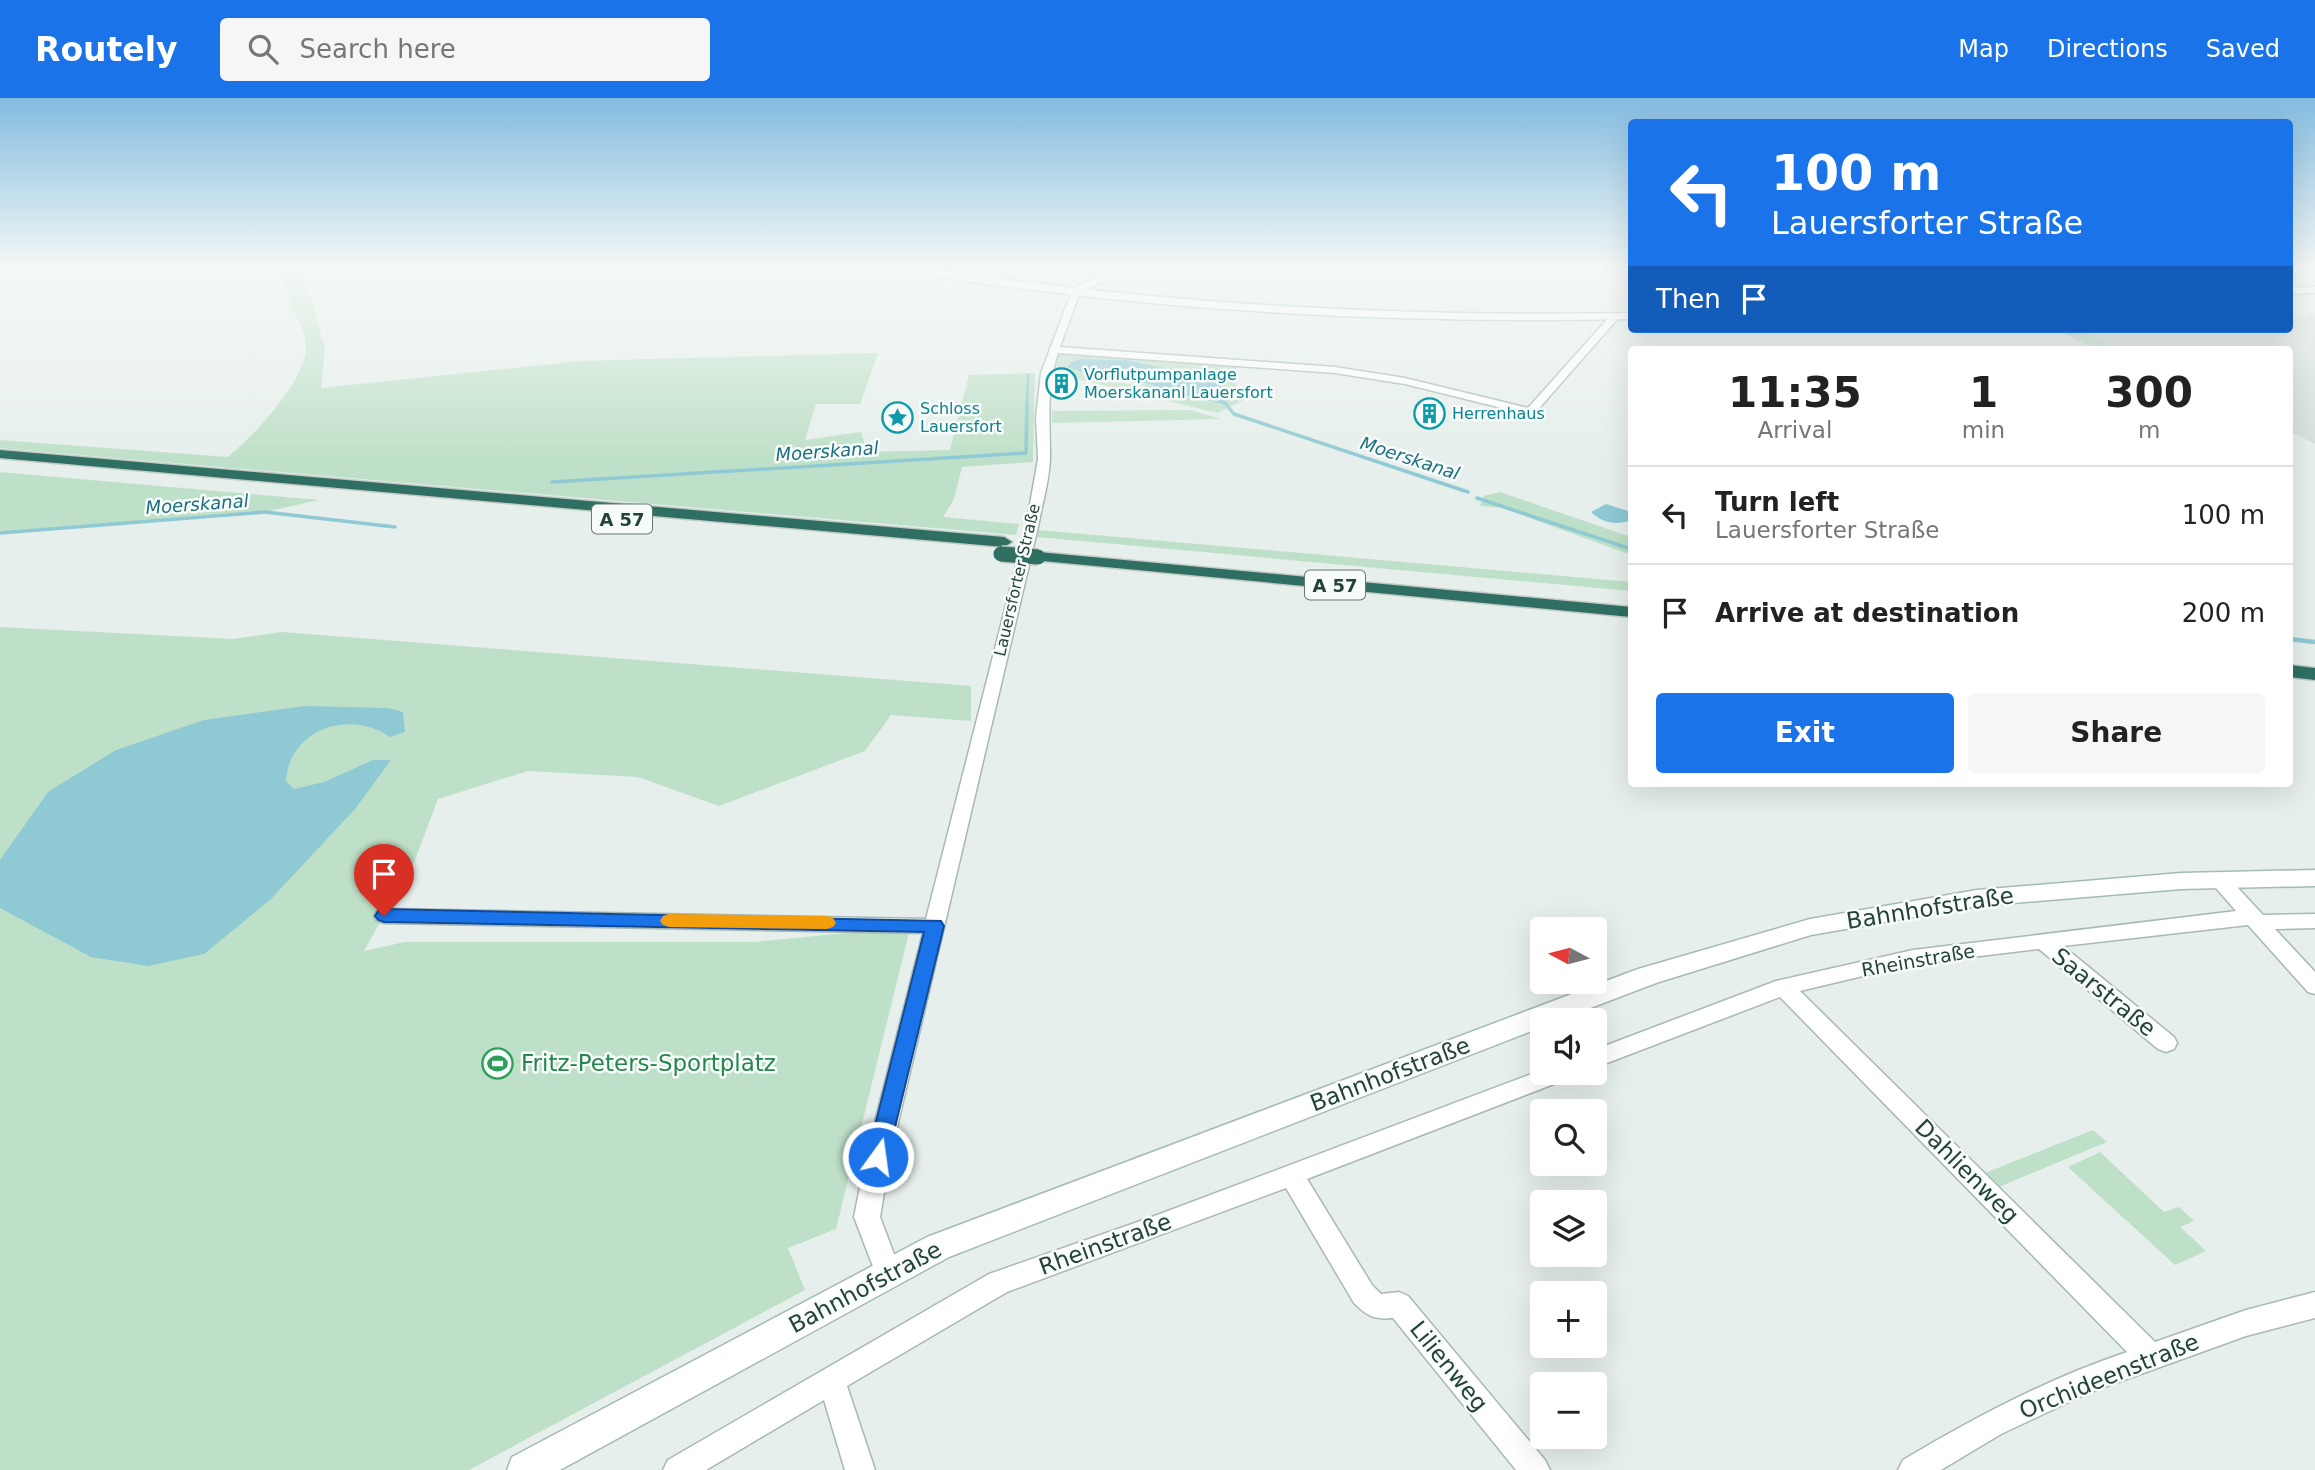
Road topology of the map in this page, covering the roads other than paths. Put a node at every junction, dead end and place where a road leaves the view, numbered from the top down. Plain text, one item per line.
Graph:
1 (1061, 331) edge
2 (1602, 331) edge
3 (1054, 350) junction
4 (0, 454) edge
5 (0, 464) edge
6 (1003, 548) junction
7 (1039, 552) junction
8 (1628, 599) edge
9 (1628, 612) edge
10 (2293, 658) edge
11 (2315, 660) edge
12 (2293, 671) edge
13 (2315, 674) edge
14 (2315, 878) edge
15 (2219, 880) junction
16 (384, 916) dead end
17 (2256, 920) junction
18 (2315, 921) edge
19 (935, 926) junction
20 (2043, 942) junction
21 (2315, 986) edge
22 (1783, 987) junction
23 (2166, 1043) dead end
24 (1607, 1054) edge
25 (1530, 1084) edge
26 (1291, 1174) junction
27 (888, 1273) junction
28 (2315, 1305) edge
29 (2151, 1357) junction
30 (832, 1382) junction
31 (569, 1459) edge
32 (525, 1470) edge
33 (678, 1470) edge
34 (860, 1470) edge
35 (1535, 1470) edge
36 (1913, 1470) edge

1 - 3 street, Lauersforter Straße
2 - 3 street
3 - 19 street, Lauersforter Straße
4 - 6 highway, A 57
5 - 6 highway, A 57
6 - 7 highway, A 57, bridge
7 - 8 highway, A 57
7 - 9 highway, A 57
10 - 11 highway
12 - 13 highway
14 - 15 main road, Bahnhofstraße
15 - 17 street
15 - 27 main road, Bahnhofstraße
16 - 19 street
17 - 18 street, Rheinstraße
17 - 20 street, Rheinstraße
17 - 21 street
19 - 27 street, Lauersforter Straße
20 - 22 street, Rheinstraße
20 - 23 street, Saarstraße
22 - 24 street, Rheinstraße
22 - 29 street, Dahlienweg
25 - 26 street, Rheinstraße
26 - 30 street, Rheinstraße
26 - 35 street, Lilienweg
27 - 31 main road, Bahnhofstraße
28 - 29 street, Orchideenstraße
29 - 36 street, Orchideenstraße
30 - 33 street, Rheinstraße
30 - 34 street
31 - 32 main road, Bahnhofstraße

